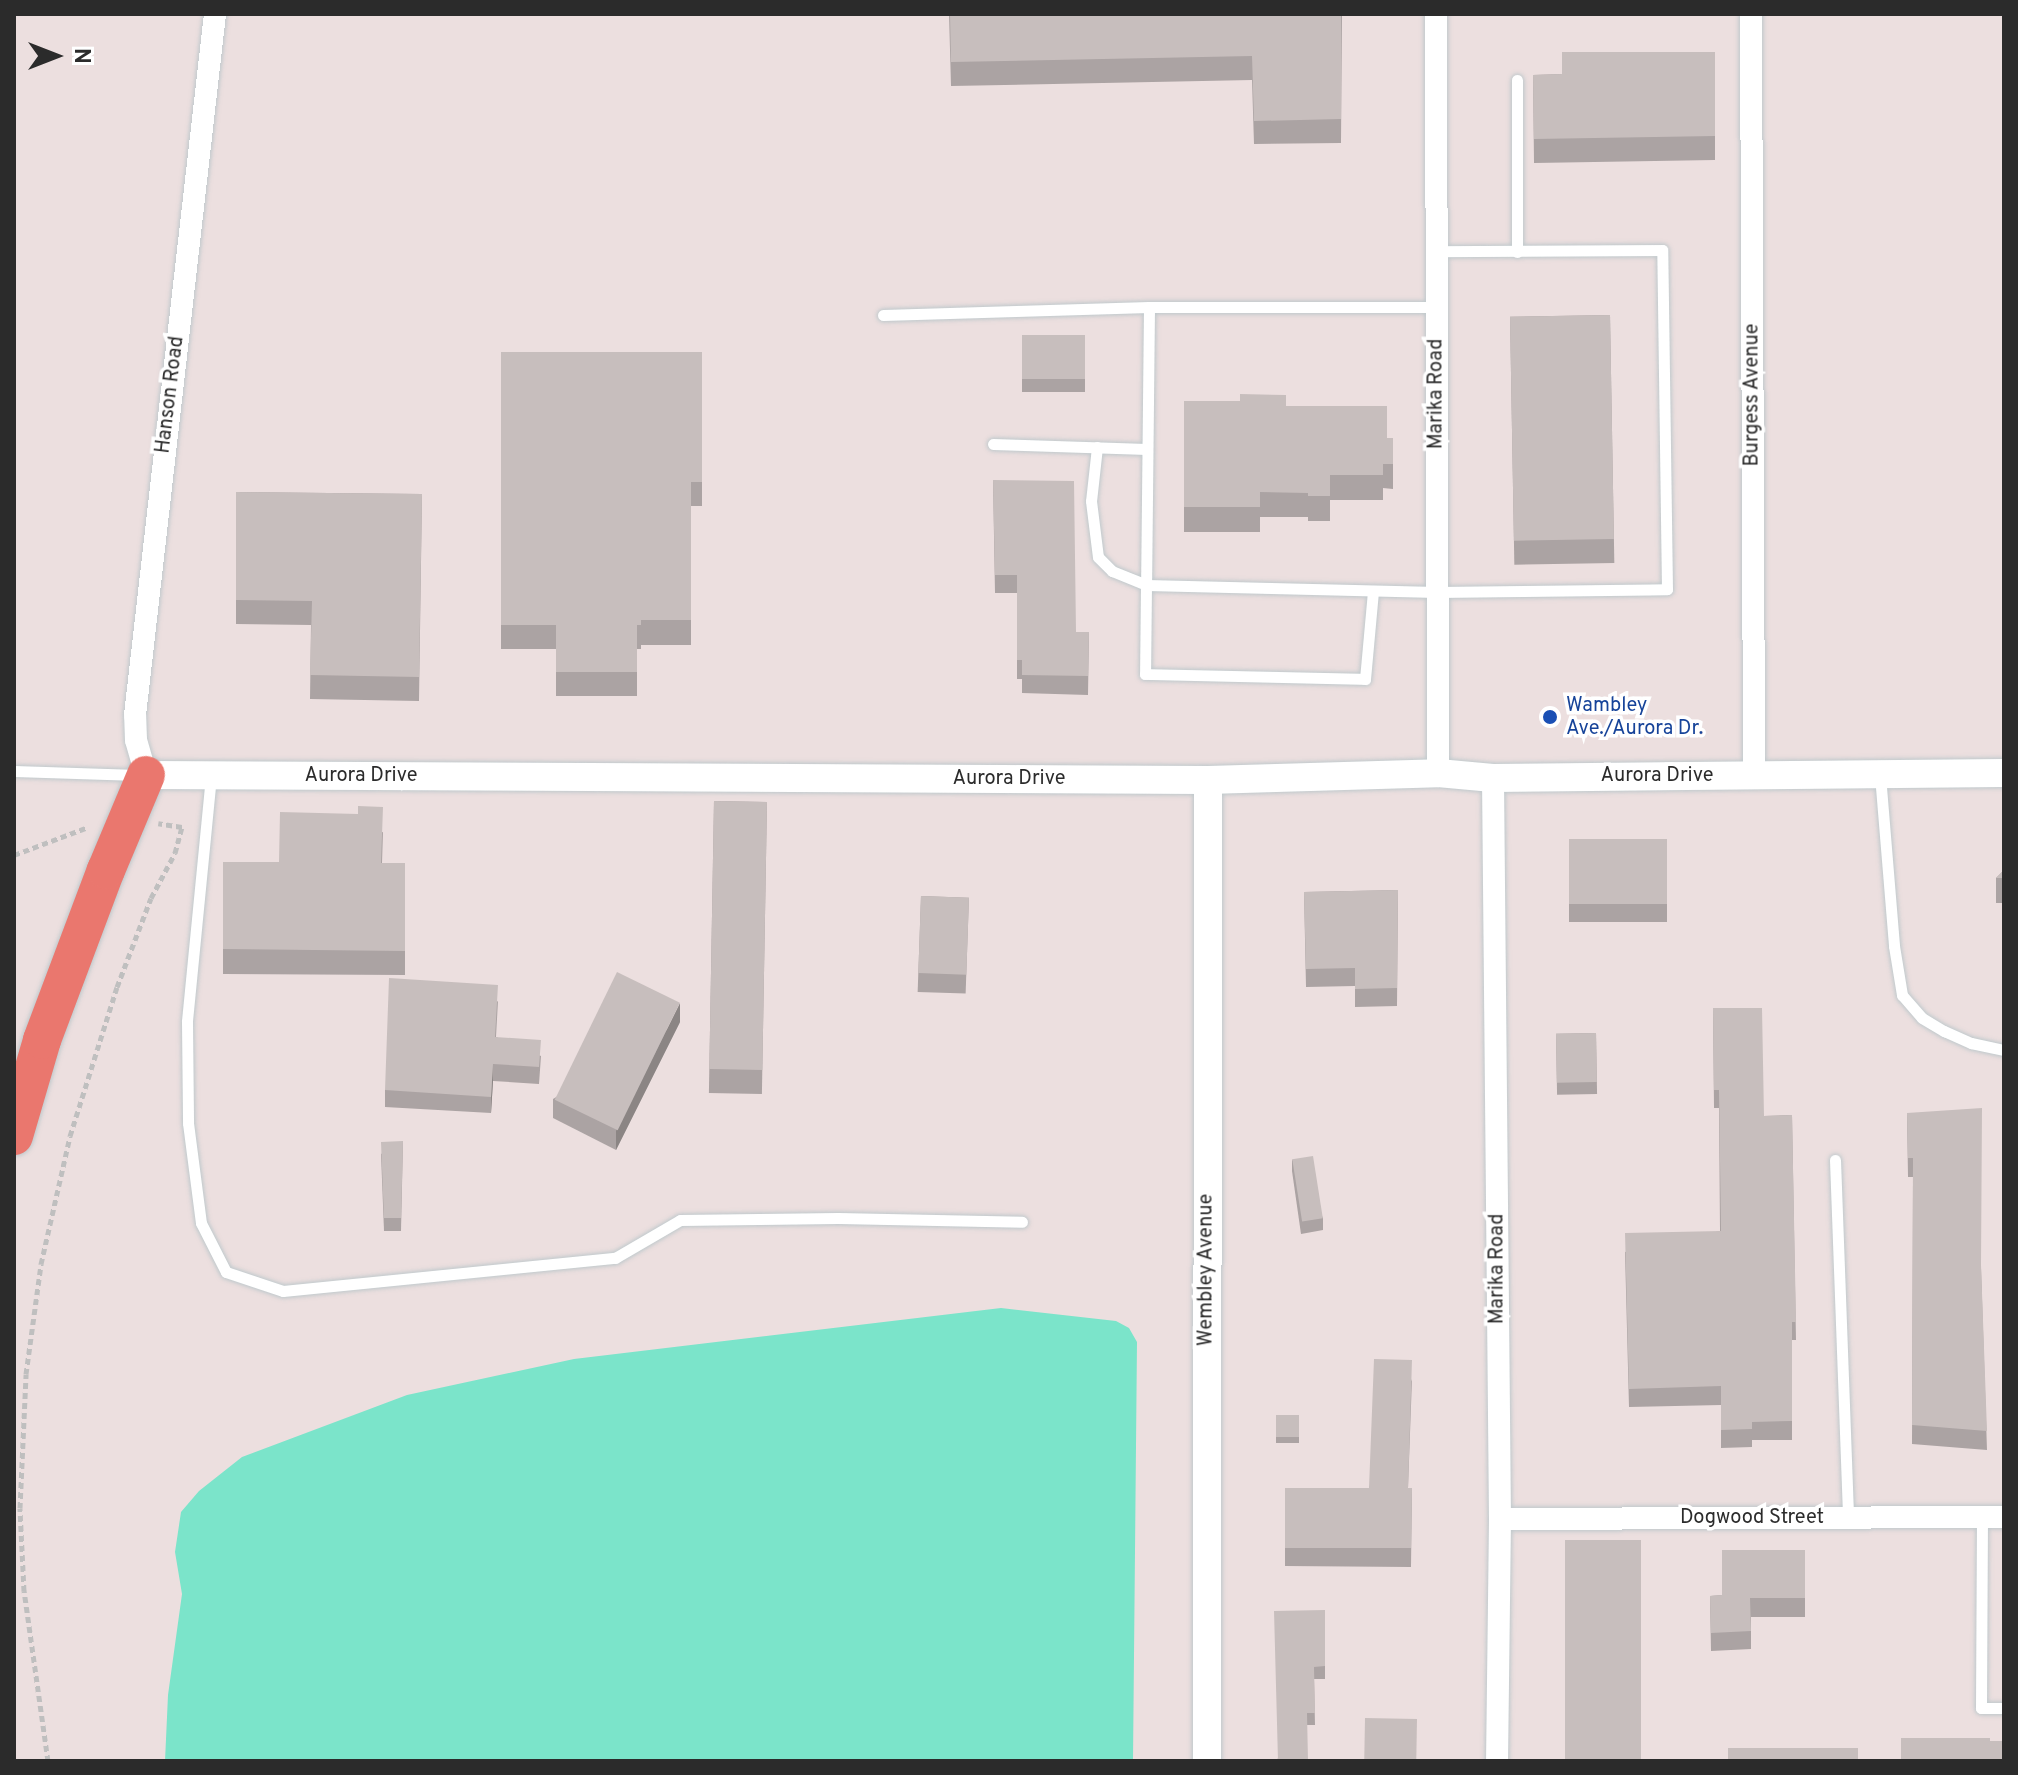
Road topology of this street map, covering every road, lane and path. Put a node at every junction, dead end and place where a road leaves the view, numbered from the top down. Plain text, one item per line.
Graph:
1 (215, 14) edge
2 (1436, 14) edge
3 (1751, 14) edge
4 (1517, 80) dead end
5 (1436, 251) junction
6 (1517, 252) junction
7 (1149, 307) junction
8 (1436, 307) junction
9 (883, 315) dead end
10 (993, 444) dead end
11 (1097, 447) junction
12 (1147, 449) junction
13 (1146, 585) junction
14 (1373, 591) junction
15 (1437, 592) junction
16 (14, 771) edge
17 (1438, 773) junction
18 (2004, 773) edge
19 (1880, 774) junction
20 (146, 775) junction
21 (211, 775) junction
22 (1754, 776) junction
23 (1493, 778) junction
24 (1208, 780) junction
25 (100, 823) dead end
26 (182, 827) dead end
27 (14, 855) edge
28 (2004, 1050) edge
29 (14, 1136) edge
30 (1835, 1160) dead end
31 (1022, 1222) dead end
32 (1848, 1517) junction
33 (1993, 1517) edge
34 (1500, 1519) junction
35 (2004, 1708) edge
36 (48, 1761) edge
37 (1207, 1761) edge
38 (1497, 1761) edge

1 - 20 street, Hanson Road
2 - 5 street, Marika Road
3 - 22 street, Burgess Avenue
4 - 6 lane
5 - 6 lane
5 - 8 street, Marika Road
6 - 15 lane
7 - 8 lane
7 - 9 lane
7 - 12 lane
8 - 15 street, Marika Road
10 - 11 lane
11 - 12 lane
11 - 13 lane
12 - 13 lane
13 - 14 lane
13 - 14 lane
14 - 15 lane
15 - 17 street, Marika Road
16 - 20 lane, Aurora Drive
17 - 23 street, Aurora Drive
17 - 24 street, Aurora Drive
18 - 19 street, Aurora Drive
19 - 22 street, Aurora Drive
19 - 28 lane
20 - 21 street, Aurora Drive
20 - 29 highway
21 - 24 street, Aurora Drive
21 - 31 lane
22 - 23 street, Aurora Drive
23 - 34 street, Marika Road
24 - 37 street, Wembley Avenue
25 - 27 path
26 - 36 path
30 - 32 lane
32 - 33 street, Dogwood Street
32 - 34 street, Dogwood Street
33 - 35 lane
34 - 38 street, Marika Road

